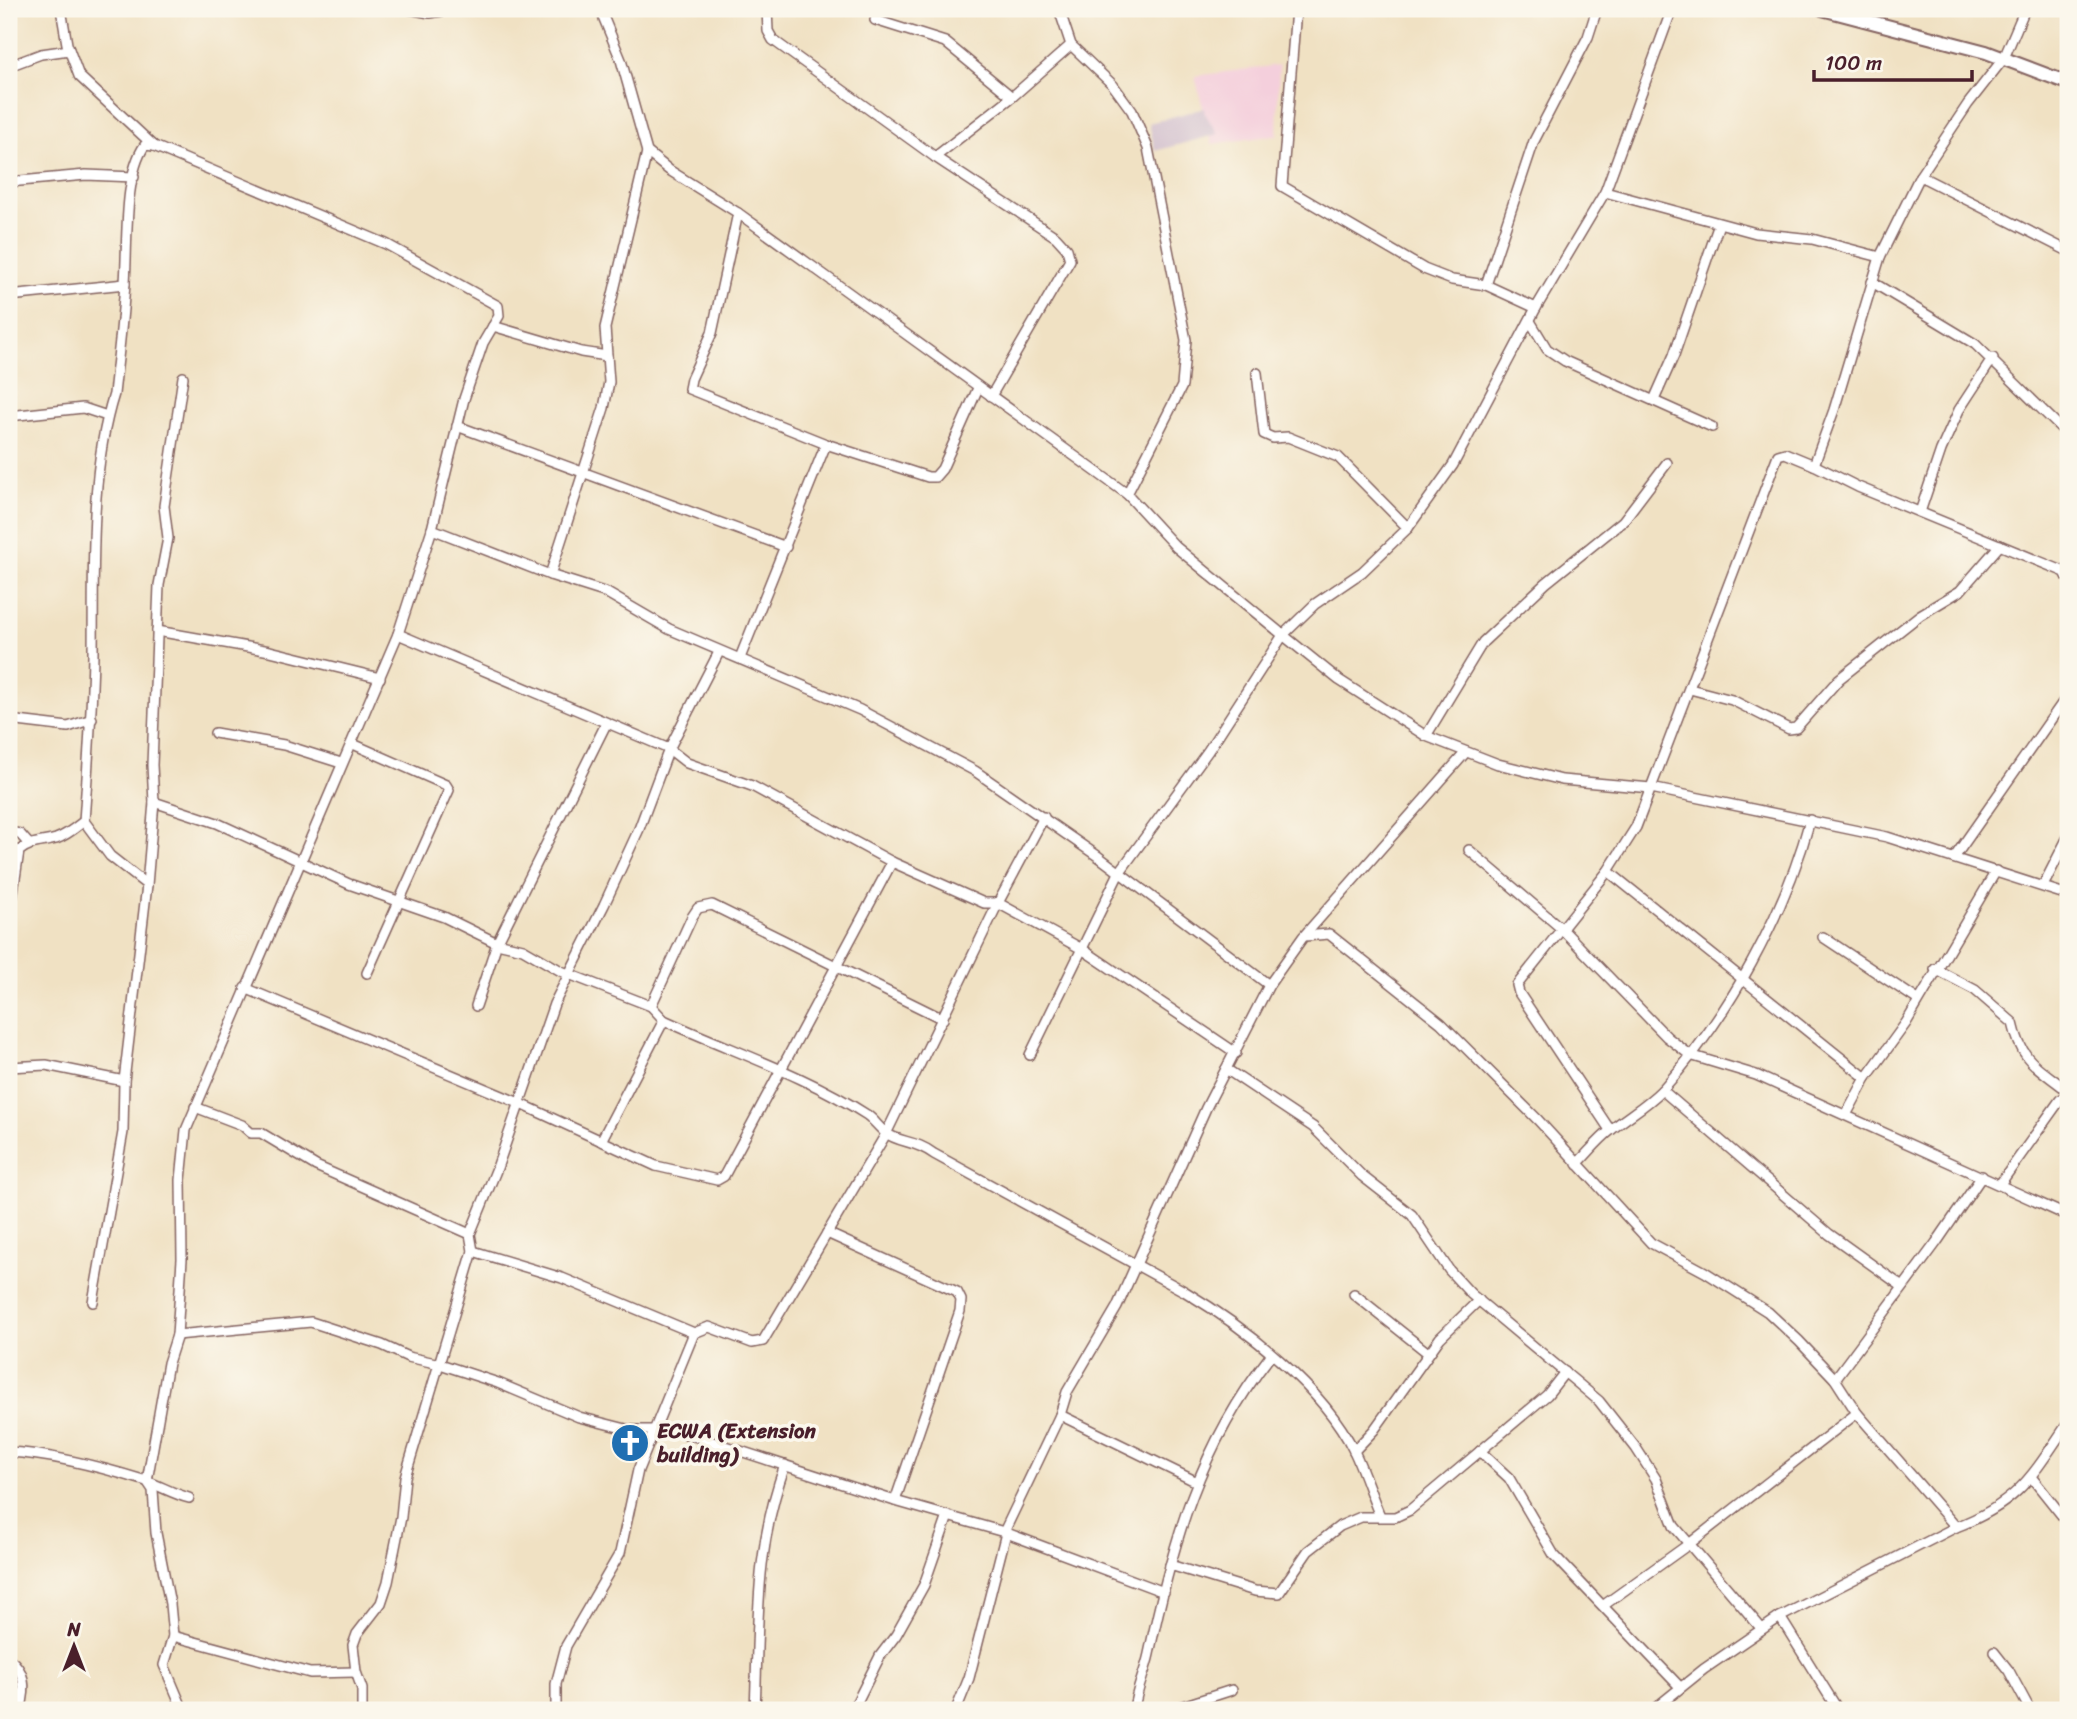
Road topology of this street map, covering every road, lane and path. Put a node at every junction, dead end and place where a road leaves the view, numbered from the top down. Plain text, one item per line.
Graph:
1 (61, 9) edge
2 (409, 9) edge
3 (454, 9) edge
4 (600, 9) edge
5 (767, 9) edge
6 (1059, 9) edge
7 (1296, 9) edge
8 (1597, 9) edge
9 (1672, 9) edge
10 (1822, 9) edge
11 (2025, 9) edge
12 (875, 20) dead end
13 (1071, 45) junction
14 (69, 50) junction
15 (2004, 58) junction
16 (9, 66) edge
17 (2068, 83) edge
18 (1012, 97) junction
19 (154, 146) junction
20 (647, 152) junction
21 (935, 157) junction
22 (1920, 176) junction
23 (134, 177) junction
24 (9, 182) edge
25 (1605, 192) junction
26 (738, 213) junction
27 (1719, 224) junction
28 (2068, 251) edge
29 (1880, 257) junction
30 (1872, 282) junction
31 (125, 284) junction
32 (1486, 285) junction
33 (9, 296) edge
34 (1536, 308) junction
35 (1530, 321) junction
36 (493, 326) junction
37 (607, 356) junction
38 (1993, 358) junction
39 (1256, 373) dead end
40 (183, 377) dead end
41 (978, 388) junction
42 (992, 396) junction
43 (1654, 400) junction
44 (9, 416) edge
45 (107, 416) junction
46 (457, 426) junction
47 (1712, 427) dead end
48 (2068, 435) edge
49 (826, 444) junction
50 (1667, 463) dead end
51 (1814, 465) junction
52 (583, 471) junction
53 (1127, 494) junction
54 (1920, 512) junction
55 (1408, 528) junction
56 (432, 529) junction
57 (2000, 545) junction
58 (786, 547) junction
59 (2067, 573) edge
60 (550, 575) junction
61 (157, 631) junction
62 (398, 634) junction
63 (1283, 635) junction
64 (719, 652) junction
65 (740, 658) junction
66 (380, 678) junction
67 (1690, 689) junction
68 (2068, 695) edge
69 (92, 719) junction
70 (9, 720) edge
71 (606, 724) junction
72 (215, 733) dead end
73 (1426, 736) junction
74 (353, 744) junction
75 (669, 749) junction
76 (1466, 752) junction
77 (341, 763) junction
78 (1651, 788) junction
79 (154, 802) junction
80 (1044, 817) junction
81 (1811, 820) junction
82 (84, 821) junction
83 (9, 832) edge
84 (2068, 837) edge
85 (28, 844) junction
86 (1469, 850) dead end
87 (1954, 858) junction
88 (302, 859) junction
89 (892, 862) junction
90 (1608, 871) junction
91 (1996, 871) junction
92 (1119, 873) junction
93 (147, 885) junction
94 (2043, 886) junction
95 (2068, 895) edge
96 (397, 902) junction
97 (998, 903) junction
98 (9, 920) edge
99 (1562, 929) junction
100 (1303, 937) junction
101 (1823, 937) dead end
102 (497, 943) junction
103 (1082, 949) junction
104 (838, 966) junction
105 (1935, 969) junction
106 (367, 973) dead end
107 (569, 974) junction
108 (1744, 979) junction
109 (1269, 985) junction
110 (245, 988) junction
111 (1918, 1000) junction
112 (476, 1006) dead end
113 (651, 1006) junction
114 (943, 1019) junction
115 (664, 1020) junction
116 (1236, 1053) junction
117 (1030, 1055) dead end
118 (1690, 1055) junction
119 (9, 1067) edge
120 (1226, 1069) junction
121 (783, 1070) junction
122 (1866, 1078) junction
123 (124, 1082) junction
124 (1661, 1090) junction
125 (2068, 1093) edge
126 (519, 1103) junction
127 (195, 1107) junction
128 (1846, 1115) junction
129 (1610, 1130) junction
130 (886, 1134) junction
131 (601, 1141) junction
132 (1577, 1164) junction
133 (1982, 1176) junction
134 (2000, 1184) junction
135 (2068, 1216) edge
136 (827, 1233) junction
137 (470, 1234) junction
138 (473, 1251) junction
139 (1137, 1265) junction
140 (1903, 1287) junction
141 (1354, 1294) dead end
142 (1479, 1300) junction
143 (93, 1301) dead end
144 (694, 1333) junction
145 (177, 1335) junction
146 (1428, 1353) junction
147 (1271, 1355) junction
148 (440, 1364) junction
149 (1565, 1373) junction
150 (1835, 1379) junction
151 (1857, 1413) junction
152 (1060, 1415) junction
153 (2068, 1423) edge
154 (653, 1431) junction
155 (1354, 1451) junction
156 (1480, 1451) junction
157 (9, 1452) edge
158 (785, 1465) junction
159 (2032, 1478) junction
160 (147, 1481) junction
161 (1197, 1482) junction
162 (190, 1498) dead end
163 (895, 1501) junction
164 (948, 1516) junction
165 (1380, 1516) junction
166 (2068, 1523) edge
167 (1956, 1527) junction
168 (1005, 1533) junction
169 (1689, 1544) junction
170 (1170, 1565) junction
171 (1164, 1592) junction
172 (1604, 1605) junction
173 (1780, 1616) junction
174 (1761, 1628) junction
175 (173, 1636) junction
176 (1994, 1652) dead end
177 (9, 1659) edge
178 (356, 1672) junction
179 (1680, 1687) junction
180 (1231, 1690) dead end
181 (20, 1710) edge
182 (183, 1710) edge
183 (362, 1710) edge
184 (556, 1710) edge
185 (755, 1710) edge
186 (853, 1710) edge
187 (956, 1710) edge
188 (1134, 1710) edge
189 (1170, 1710) edge
190 (1653, 1710) edge
191 (1838, 1710) edge
192 (2030, 1710) edge

1 - 14 street
2 - 3 street
4 - 20 street
5 - 21 street
6 - 13 street
7 - 32 street
8 - 32 street
9 - 25 street
10 - 15 street
11 - 15 street
12 - 18 street
13 - 18 street
13 - 53 street
14 - 16 street
14 - 19 street
15 - 17 street
15 - 22 street
18 - 21 street
19 - 23 street
19 - 36 street
20 - 26 street
20 - 37 street
21 - 42 street
22 - 28 street
22 - 29 street
23 - 24 street
23 - 31 street
25 - 27 street
25 - 34 street
26 - 41 street
26 - 49 street
27 - 29 street
27 - 43 street
29 - 30 street
30 - 38 street
30 - 51 street
31 - 33 street
31 - 45 street
32 - 34 street
34 - 35 street
35 - 43 street
35 - 55 street
36 - 37 street
36 - 46 street
37 - 52 street
38 - 48 street
38 - 54 street
39 - 55 street
40 - 61 street
41 - 42 street
41 - 49 street
42 - 53 street
43 - 47 street
44 - 45 street
45 - 69 street
46 - 52 street
46 - 56 street
49 - 58 street
50 - 73 street
51 - 54 street
51 - 67 street
52 - 58 street
52 - 60 street
53 - 63 street
54 - 57 street
55 - 63 street
56 - 60 street
56 - 62 street
57 - 59 street
57 - 67 street
58 - 65 street
60 - 64 street
61 - 66 street
61 - 79 street
62 - 66 street
62 - 71 street
63 - 73 street
63 - 92 street
64 - 65 street
64 - 75 street
65 - 80 street
66 - 74 street
67 - 78 street
68 - 87 street
69 - 70 street
69 - 82 street
71 - 75 street
71 - 102 street
72 - 77 street
73 - 76 street
74 - 77 street
74 - 96 street
75 - 89 street
75 - 107 street
76 - 78 street
76 - 100 street
77 - 88 street
78 - 81 street
78 - 90 street
79 - 88 street
79 - 93 street
80 - 92 street
80 - 97 street
81 - 87 street
81 - 108 street
82 - 85 street
82 - 93 street
83 - 85 street
84 - 94 street
85 - 98 street
86 - 99 street
87 - 91 street
88 - 96 street
88 - 110 street
89 - 97 street
89 - 104 street
90 - 99 street
90 - 108 street
91 - 94 street
91 - 105 street
92 - 103 street
92 - 109 street
93 - 123 street
94 - 95 street
96 - 102 street
96 - 106 street
97 - 103 street
97 - 114 street
99 - 118 street
99 - 129 street
100 - 109 street
100 - 132 street
101 - 111 street
102 - 107 street
102 - 112 street
103 - 116 street
103 - 117 street
104 - 113 street
104 - 114 street
104 - 121 street
105 - 111 street
105 - 125 street
107 - 113 street
107 - 126 street
108 - 118 street
108 - 122 street
109 - 116 street
110 - 126 street
110 - 127 street
111 - 122 street
113 - 115 street
114 - 130 street
115 - 121 street
115 - 131 street
116 - 120 street
118 - 124 street
118 - 128 street
119 - 123 street
120 - 139 street
120 - 142 street
121 - 130 street
121 - 131 street
122 - 128 street
123 - 143 street
124 - 129 street
124 - 140 street
125 - 134 street
126 - 131 street
126 - 137 street
127 - 137 street
127 - 145 street
128 - 133 street
129 - 132 street
130 - 136 street
130 - 139 street
132 - 150 street
133 - 134 street
133 - 140 street
134 - 135 street
136 - 144 street
136 - 163 street
137 - 138 street
138 - 144 street
138 - 148 street
139 - 147 street
139 - 152 street
140 - 150 street
141 - 146 street
142 - 146 street
142 - 149 street
144 - 154 street
145 - 148 street
145 - 160 street
146 - 155 street
147 - 155 street
147 - 161 street
148 - 154 street
148 - 178 street
149 - 156 street
149 - 169 street
150 - 151 street
151 - 167 street
151 - 169 street
152 - 161 street
152 - 168 street
153 - 159 street
154 - 158 street
154 - 184 street
155 - 165 street
156 - 165 street
156 - 172 street
157 - 160 street
158 - 163 street
158 - 185 street
159 - 166 street
159 - 167 street
160 - 162 street
160 - 175 street
161 - 170 street
163 - 164 street
164 - 168 street
164 - 186 street
165 - 170 street
167 - 173 street
168 - 171 street
168 - 187 street
169 - 172 street
169 - 174 street
170 - 171 street
171 - 188 street
172 - 179 street
173 - 174 street
173 - 191 street
174 - 179 street
175 - 178 street
175 - 182 street
176 - 192 street
177 - 181 street
178 - 183 street
179 - 190 street
180 - 189 street

